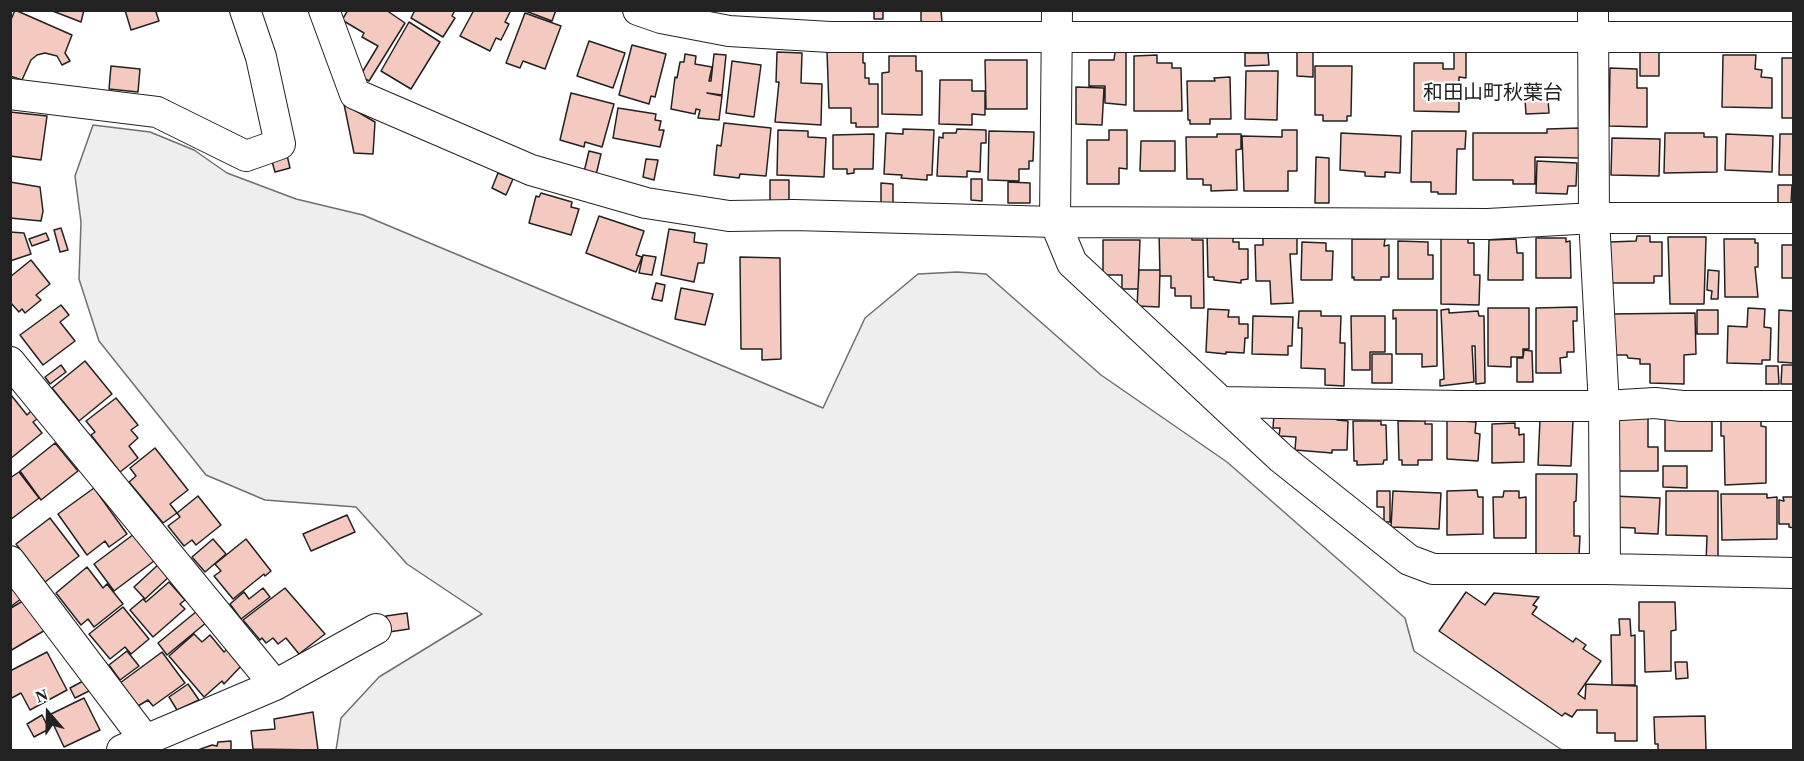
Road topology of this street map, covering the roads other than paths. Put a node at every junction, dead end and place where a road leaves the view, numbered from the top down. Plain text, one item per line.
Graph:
1 (245, 10) edge
2 (324, 10) edge
3 (638, 10) edge
4 (1593, 23) edge
5 (1057, 24) edge
6 (1794, 37) edge
7 (10, 94) edge
8 (1594, 218) junction
9 (1794, 218) edge
10 (1055, 222) junction
11 (10, 362) edge
12 (1221, 402) junction
13 (1604, 406) junction
14 (1794, 406) edge
15 (10, 561) edge
16 (1605, 569) junction
17 (1794, 573) edge
18 (376, 629) dead end
19 (275, 685) junction
20 (134, 746) edge

1 - 7 street
2 - 10 street
3 - 5 street
4 - 5 street
4 - 6 street
4 - 8 street
5 - 10 street
8 - 9 street
8 - 10 street
8 - 13 street
10 - 12 street
11 - 19 street
12 - 13 street
12 - 16 street
13 - 14 street
13 - 16 street
15 - 20 street
16 - 17 street
18 - 19 street
19 - 20 street

